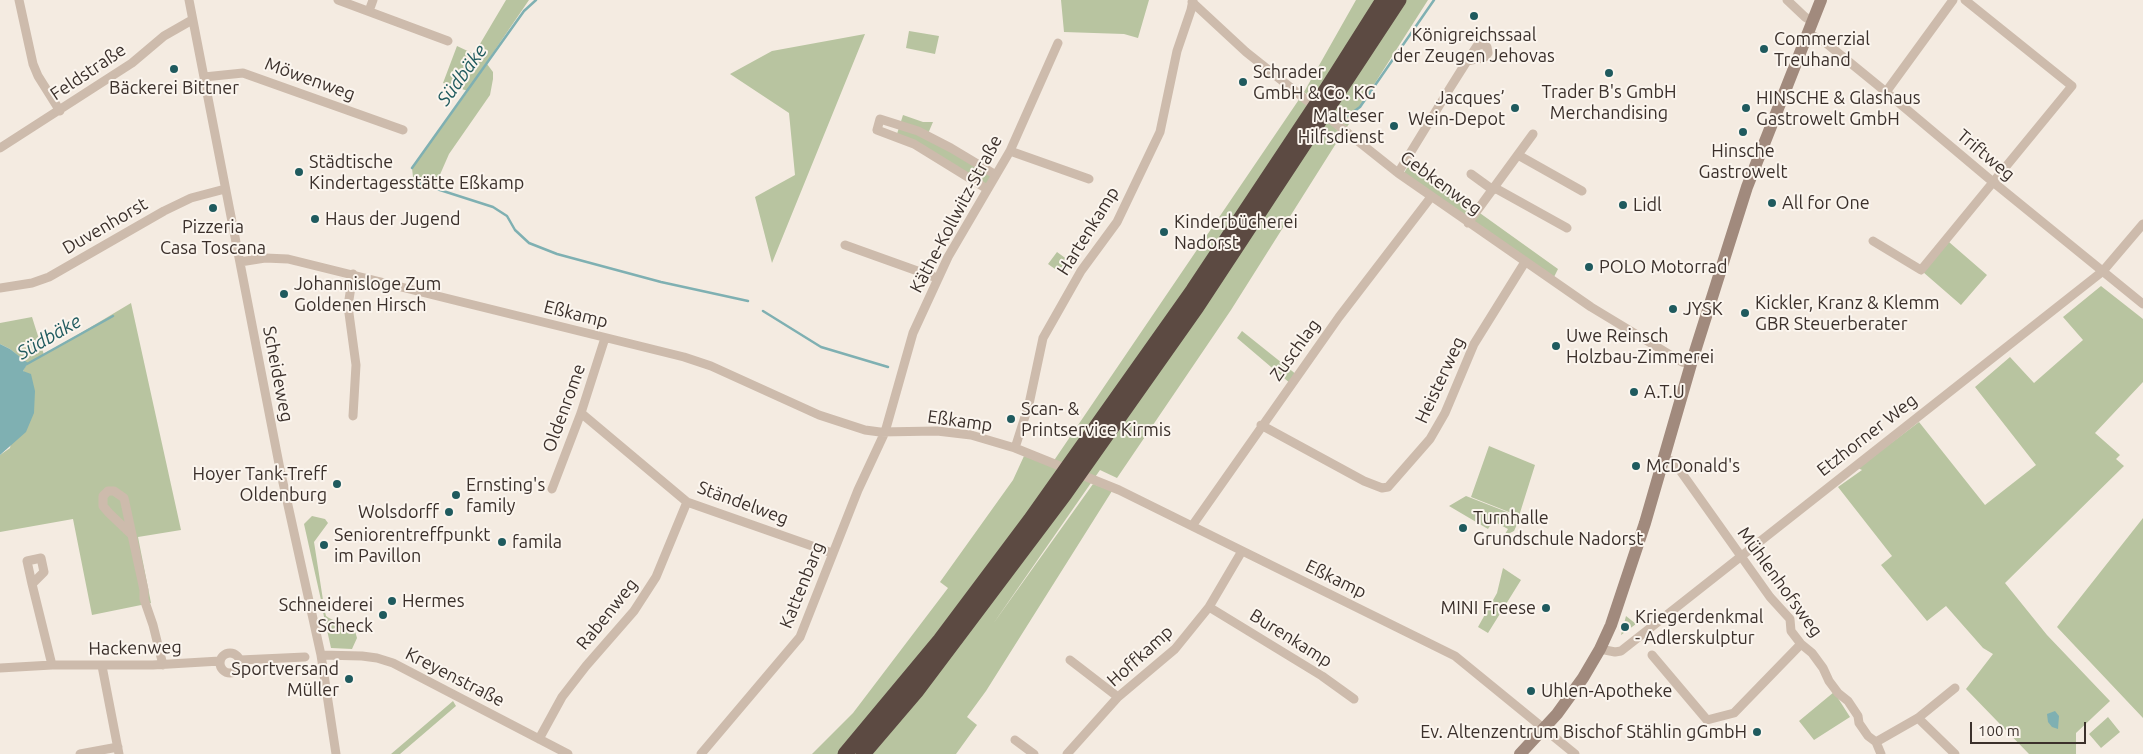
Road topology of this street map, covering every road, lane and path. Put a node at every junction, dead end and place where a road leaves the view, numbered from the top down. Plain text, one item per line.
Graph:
1 (19, 0) edge
2 (189, 0) edge
3 (338, 0) edge
4 (373, 0) edge
5 (1383, 0) edge
6 (1399, 0) edge
7 (1787, 0) edge
8 (1821, 0) edge
9 (1953, 0) edge
10 (1965, 0) edge
11 (1192, 1) edge
12 (369, 10) junction
13 (192, 20) junction
14 (1812, 20) junction
15 (1808, 33) junction
16 (448, 41) dead end
17 (1058, 43) dead end
18 (1467, 60) dead end
19 (204, 77) junction
20 (1886, 92) junction
21 (1331, 94) junction
22 (60, 110) junction
23 (403, 130) dead end
24 (1533, 134) dead end
25 (0, 148) edge
26 (1010, 151) junction
27 (1518, 155) junction
28 (1398, 173) junction
29 (1471, 174) dead end
30 (996, 175) junction
31 (1089, 179) dead end
32 (1993, 182) junction
33 (225, 189) junction
34 (987, 189) junction
35 (1494, 189) junction
36 (1582, 191) dead end
37 (1431, 197) junction
38 (1468, 223) junction
39 (2143, 224) edge
40 (1567, 228) dead end
41 (1873, 241) dead end
42 (845, 245) dead end
43 (240, 262) junction
44 (1524, 262) junction
45 (2103, 271) junction
46 (353, 274) junction
47 (937, 278) junction
48 (0, 288) edge
49 (2143, 304) edge
50 (606, 338) junction
51 (1690, 364) junction
52 (581, 413) junction
53 (353, 416) dead end
54 (1262, 425) junction
55 (885, 432) junction
56 (1016, 448) junction
57 (1663, 458) junction
58 (552, 489) dead end
59 (1059, 491) junction
60 (687, 502) junction
61 (1192, 526) junction
62 (132, 535) junction
63 (1242, 551) junction
64 (832, 553) junction
65 (1742, 556) junction
66 (32, 584) dead end
67 (1209, 607) junction
68 (1801, 644) junction
69 (1600, 649) junction
70 (321, 655) junction
71 (1652, 655) dead end
72 (305, 657) dead end
73 (240, 660) junction
74 (1070, 660) dead end
75 (220, 661) junction
76 (52, 665) junction
77 (163, 665) junction
78 (102, 666) junction
79 (0, 668) edge
80 (1954, 688) dead end
81 (1118, 698) junction
82 (1354, 699) dead end
83 (1918, 718) junction
84 (1543, 729) junction
85 (539, 739) junction
86 (1015, 740) dead end
87 (1876, 742) junction
88 (118, 751) edge
89 (80, 754) edge
90 (336, 754) edge
91 (568, 754) edge
92 (701, 754) edge
93 (845, 754) edge
94 (863, 754) edge
95 (1034, 754) edge
96 (1067, 754) edge
97 (1520, 754) edge
98 (1575, 754) edge
99 (1881, 754) edge
100 (1955, 754) edge

1 - 22 street
2 - 13 street, Scheideweg
3 - 12 street
4 - 12 street
5 - 21 highway
6 - 21 highway
7 - 14 street
8 - 14 street
9 - 20 street
10 - 32 street
11 - 28 street, Gebkenweg
11 - 56 street, Hartenkamp
12 - 16 street
13 - 19 street, Scheideweg
13 - 22 street, Feldstraße
14 - 15 street
15 - 20 street, Triftweg
15 - 51 street
17 - 26 street, Käthe-Kollwitz-Straße
18 - 28 street
19 - 23 street, Möwenweg
19 - 33 street, Scheideweg
20 - 32 street, Triftweg
21 - 59 highway
22 - 25 street, Feldstraße
24 - 27 street
26 - 30 street, Käthe-Kollwitz-Straße
26 - 31 street
27 - 35 street
27 - 36 street
28 - 37 street, Gebkenweg
29 - 35 street
30 - 34 street, Käthe-Kollwitz-Straße
30 - 34 street
32 - 41 street
32 - 45 street, Triftweg
33 - 43 street, Scheideweg
33 - 48 street, Duvenhorst
34 - 47 street, Käthe-Kollwitz-Straße
35 - 38 street
35 - 40 street
37 - 38 street, Gebkenweg
37 - 54 street, Zuschlag
38 - 44 street, Gebkenweg
39 - 45 street, Etzhorner Weg
42 - 47 street
43 - 46 street, Eßkamp
43 - 70 street, Scheideweg
44 - 51 street, Gebkenweg
44 - 54 street, Heisterweg
45 - 49 street, Triftweg
45 - 65 street, Etzhorner Weg
46 - 50 street, Eßkamp
46 - 53 street
47 - 55 street, Käthe-Kollwitz-Straße
50 - 52 street, Oldenrome
50 - 55 street, Eßkamp
51 - 57 street
52 - 58 street, Oldenrome
52 - 60 street, Ständelweg
54 - 61 street, Zuschlag
55 - 56 street, Eßkamp
55 - 64 street, Kattenbarg
56 - 61 street, Eßkamp
57 - 65 street, Mühlenhofsweg
57 - 69 street
59 - 93 highway
59 - 94 highway
60 - 64 street, Ständelweg
60 - 85 street, Rabenweg
61 - 63 street, Eßkamp
62 - 62 street
62 - 77 street
63 - 67 street, Hoffkamp
63 - 84 street, Eßkamp
64 - 92 street, Kattenbarg
65 - 68 street, Mühlenhofsweg
65 - 69 street, Etzhorner Weg
66 - 76 street
67 - 81 street, Hoffkamp
67 - 82 street, Burenkamp
68 - 71 street
68 - 87 street, Mühlenhofsweg
69 - 84 street
70 - 85 street, Kreyenstraße
70 - 90 street, Scheideweg
72 - 73 street, Hackenweg
73 - 75 street, Hackenweg
73 - 75 street, Hackenweg
74 - 81 street
75 - 77 street, Hackenweg
76 - 78 street, Hackenweg
76 - 79 street, Hackenweg
77 - 78 street, Hackenweg
78 - 88 street
80 - 83 street
81 - 96 street, Hoffkamp
83 - 87 street
83 - 100 street
84 - 97 street
84 - 98 street, Eßkamp
85 - 91 street, Kreyenstraße
86 - 95 street
87 - 99 street, Mühlenhofsweg
88 - 89 street

